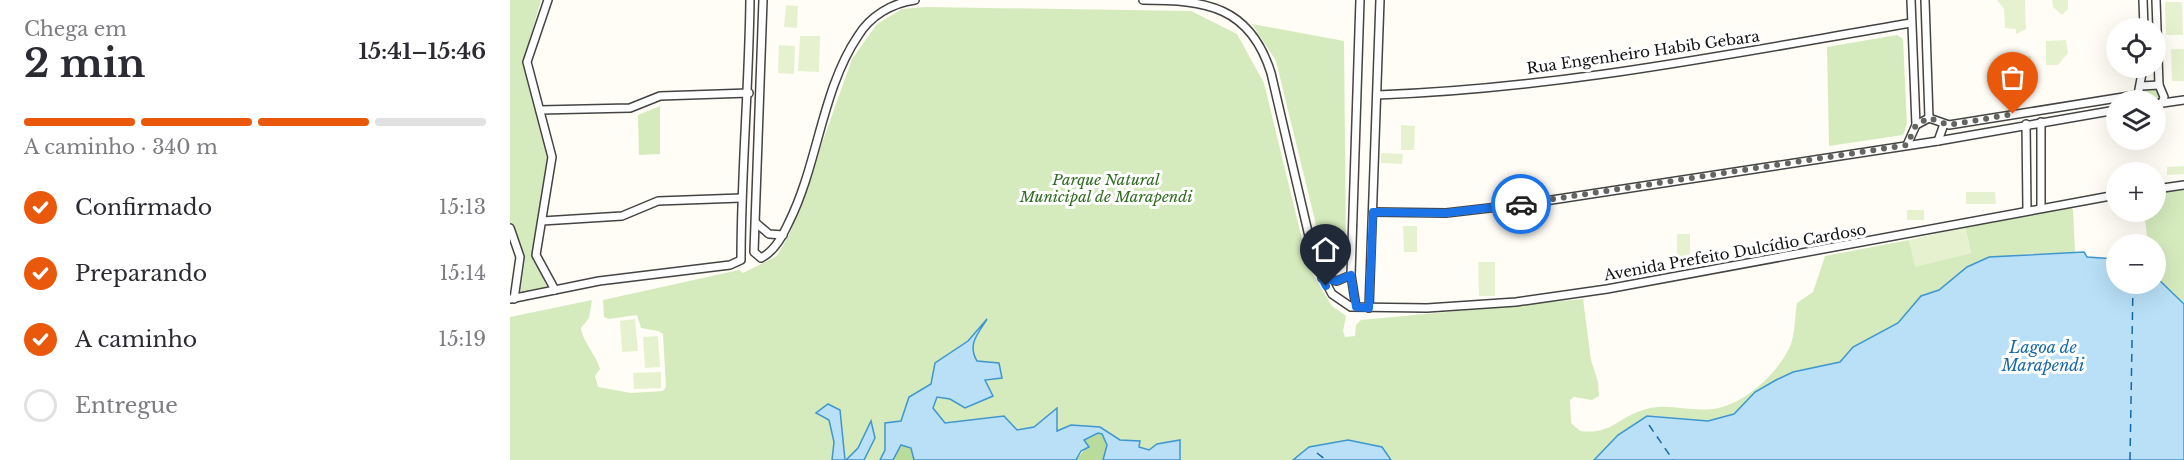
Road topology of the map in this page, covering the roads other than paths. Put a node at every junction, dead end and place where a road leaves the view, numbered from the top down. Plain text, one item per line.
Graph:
1 (548, 0) edge
2 (750, 0) edge
3 (763, 0) edge
4 (915, 0) edge
5 (1143, 0) edge
6 (1360, 0) edge
7 (1380, 0) edge
8 (1911, 0) edge
9 (1925, 0) edge
10 (2143, 0) edge
11 (2156, 0) edge
12 (2144, 18) edge
13 (1911, 23) junction
14 (2142, 78) edge
15 (2159, 85) junction
16 (2141, 86) junction
17 (2140, 90) edge
18 (2162, 90) edge
19 (749, 93) junction
20 (1377, 94) junction
21 (2184, 100) edge
22 (2106, 102) edge
23 (2166, 102) edge
24 (540, 110) junction
25 (2106, 112) edge
26 (1929, 118) junction
27 (2041, 122) junction
28 (1944, 124) junction
29 (2026, 124) junction
30 (1916, 125) junction
31 (1938, 141) junction
32 (1907, 145) junction
33 (2184, 185) edge
34 (2166, 188) edge
35 (2106, 197) edge
36 (741, 198) junction
37 (2041, 207) junction
38 (2027, 210) junction
39 (1373, 212) junction
40 (542, 221) junction
41 (756, 223) junction
42 (510, 228) edge
43 (783, 235) junction
44 (1312, 249) dead end
45 (1316, 264) dead end
46 (1351, 275) junction
47 (1322, 278) junction
48 (555, 290) junction
49 (512, 299) edge
50 (1356, 307) junction
51 (1369, 308) junction

1 - 24 street
2 - 19 street
3 - 41 street
4 - 43 street
5 - 44 street
6 - 46 street
7 - 20 street
8 - 13 street
9 - 26 street
10 - 12 street
11 - 15 street
13 - 20 street, Rua Engenheiro Habib Gebara
13 - 30 street
14 - 16 street
15 - 16 street
15 - 18 street
16 - 17 street
19 - 24 street
19 - 36 street
20 - 39 street
21 - 23 street
22 - 28 street
24 - 40 street
25 - 27 street
26 - 28 street
26 - 30 street
27 - 29 street
27 - 37 street
28 - 31 street
29 - 31 street
29 - 38 street
30 - 32 street
31 - 32 street
32 - 39 street
33 - 34 street
35 - 37 street, Avenida Prefeito Dulcídio Cardoso
36 - 40 street
36 - 48 street
37 - 38 street, Avenida Prefeito Dulcídio Cardoso
38 - 51 street, Avenida Prefeito Dulcídio Cardoso
39 - 51 street
40 - 48 street
41 - 43 street
41 - 43 street
42 - 49 street
45 - 47 street
46 - 47 street
46 - 50 street
47 - 50 street
48 - 49 street
50 - 51 street, Avenida Prefeito Dulcídio Cardoso

